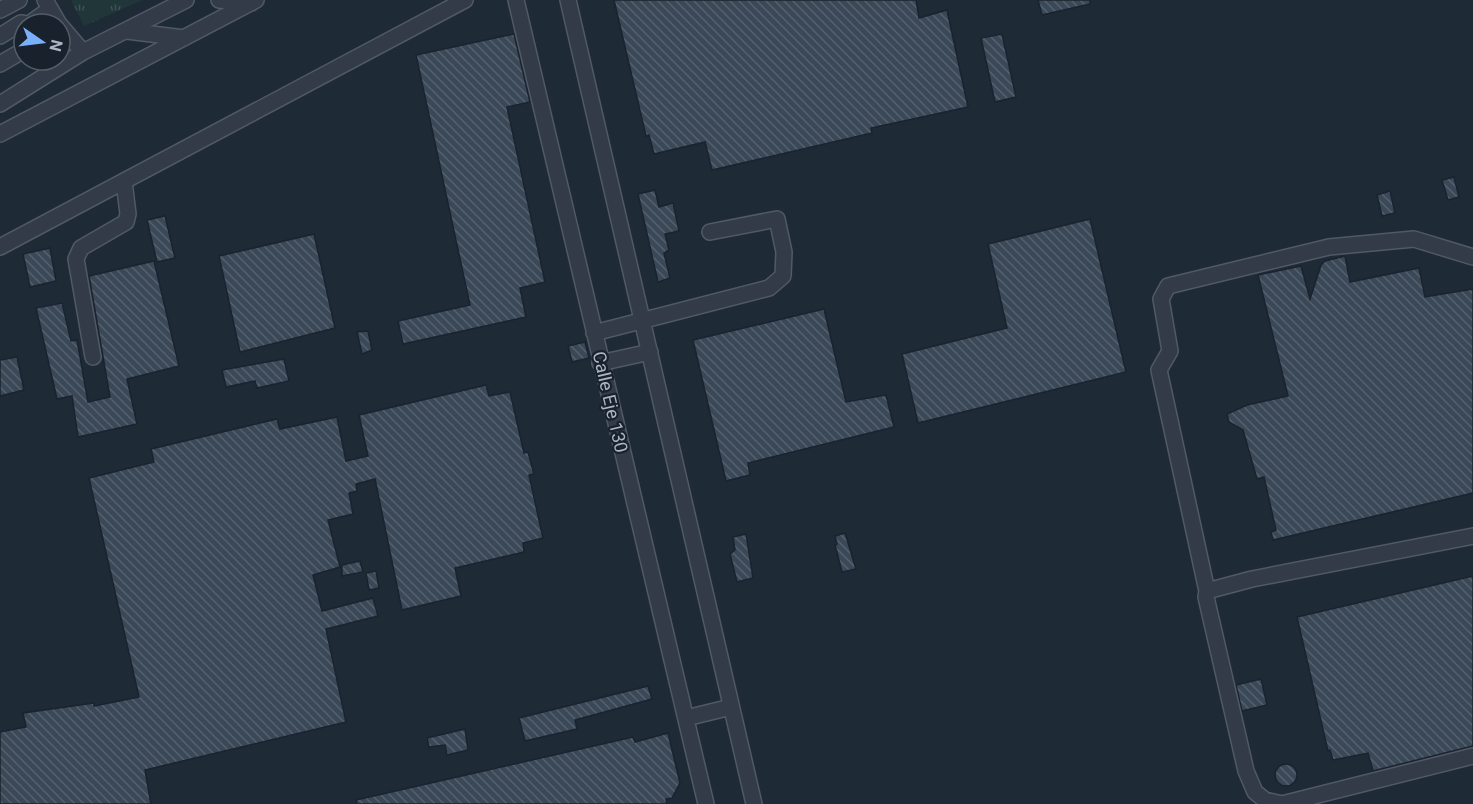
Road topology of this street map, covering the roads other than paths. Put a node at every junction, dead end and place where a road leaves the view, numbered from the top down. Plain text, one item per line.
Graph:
1 (19, 0) edge
2 (186, 0) edge
3 (219, 0) edge
4 (465, 0) edge
5 (516, 0) edge
6 (567, 0) edge
7 (254, 1) edge
8 (0, 10) edge
9 (127, 31) junction
10 (184, 38) junction
11 (72, 39) edge
12 (83, 52) junction
13 (0, 104) edge
14 (0, 134) edge
15 (124, 181) junction
16 (710, 232) dead end
17 (0, 247) edge
18 (1473, 256) edge
19 (643, 321) junction
20 (594, 333) junction
21 (651, 352) junction
22 (93, 357) dead end
23 (600, 363) junction
24 (1473, 537) edge
25 (1207, 591) junction
26 (731, 707) junction
27 (686, 718) junction
28 (1473, 756) edge
29 (705, 804) edge
30 (754, 804) edge

1 - 8 street
2 - 9 street
3 - 7 street
4 - 15 street
5 - 20 street, Calle Eje 130
6 - 19 street
7 - 10 street
9 - 10 street
9 - 12 street
10 - 14 street
11 - 12 street
12 - 13 street
15 - 17 street
15 - 22 street
16 - 19 street
18 - 25 street
19 - 20 street
19 - 21 street
20 - 23 street, Calle Eje 130
21 - 23 street
21 - 26 street
23 - 27 street, Calle Eje 130
24 - 25 street
25 - 28 street
26 - 27 street
26 - 30 street
27 - 29 street, Calle Eje 130

